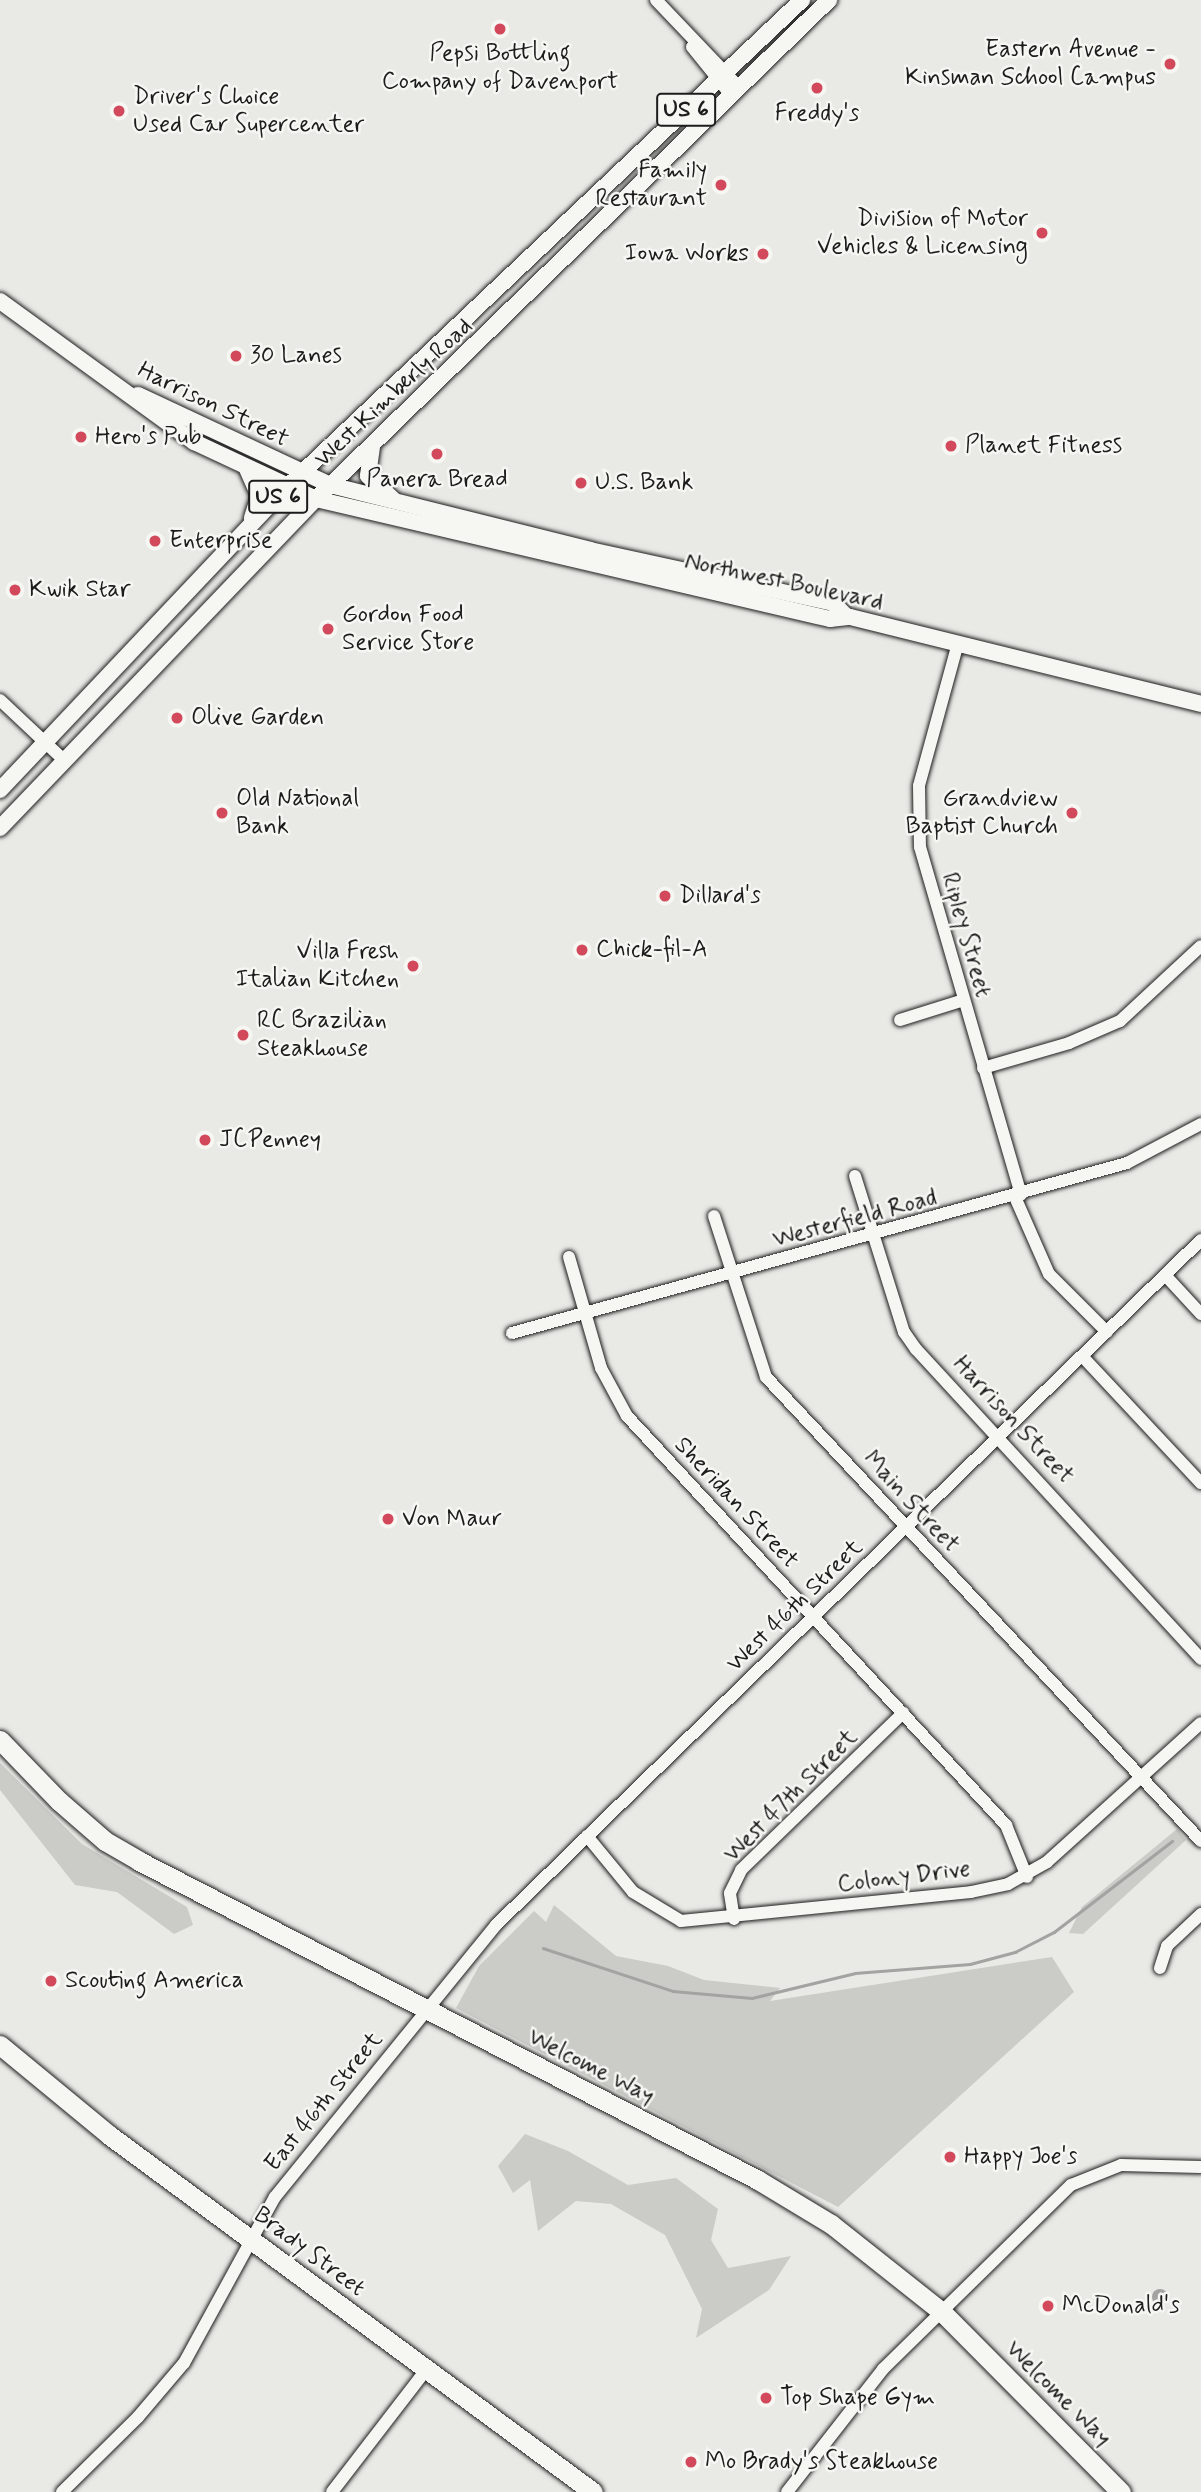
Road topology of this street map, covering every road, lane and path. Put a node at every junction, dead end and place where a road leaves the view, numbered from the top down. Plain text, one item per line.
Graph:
1 (656, 0) edge
2 (802, 0) edge
3 (829, 0) edge
4 (721, 77) junction
5 (734, 90) junction
6 (0, 301) edge
7 (114, 383) junction
8 (373, 444) junction
9 (245, 467) junction
10 (302, 473) junction
11 (330, 485) junction
12 (287, 487) junction
13 (316, 499) junction
14 (404, 506) junction
15 (241, 535) junction
16 (846, 616) junction
17 (958, 643) junction
18 (0, 700) edge
19 (1201, 704) edge
20 (45, 743) junction
21 (65, 761) junction
22 (0, 790) edge
23 (0, 828) edge
24 (1201, 946) edge
25 (964, 1000) junction
26 (900, 1020) dead end
27 (984, 1068) junction
28 (1201, 1124) edge
29 (855, 1176) dead end
30 (1018, 1196) junction
31 (714, 1216) dead end
32 (873, 1236) junction
33 (1201, 1240) edge
34 (569, 1257) dead end
35 (729, 1275) junction
36 (1165, 1275) junction
37 (585, 1314) junction
38 (1201, 1314) edge
39 (1107, 1332) junction
40 (512, 1333) dead end
41 (1082, 1356) junction
42 (998, 1437) junction
43 (1201, 1483) edge
44 (906, 1528) junction
45 (813, 1616) junction
46 (1201, 1659) edge
47 (903, 1713) junction
48 (1201, 1724) edge
49 (0, 1740) edge
50 (1142, 1779) junction
51 (587, 1836) junction
52 (1201, 1840) edge
53 (1027, 1877) junction
54 (1201, 1914) edge
55 (734, 1919) junction
56 (1160, 1968) dead end
57 (426, 2009) junction
58 (0, 2045) edge
59 (1201, 2167) edge
60 (250, 2238) junction
61 (942, 2312) junction
62 (426, 2370) junction
63 (62, 2492) edge
64 (332, 2492) edge
65 (593, 2492) edge
66 (787, 2492) edge
67 (1121, 2492) edge

1 - 4 street
2 - 4 main road, West Kimberly Road / US 6
3 - 5 main road, West Kimberly Road / US 6
4 - 5 street
4 - 10 main road, West Kimberly Road / US 6
5 - 8 main road, West Kimberly Road / US 6
6 - 7 main road, Harrison Street
7 - 9 main road, Harrison Street
7 - 10 main road, Harrison Street
8 - 11 main road, West Kimberly Road / US 6
8 - 14 main road
9 - 12 main road, Harrison Street
9 - 15 main road
10 - 11 main road, Harrison Street
10 - 12 main road, West Kimberly Road / US 6
11 - 13 main road, West Kimberly Road / US 6
11 - 14 main road
12 - 13 main road, Harrison Street
12 - 15 main road, West Kimberly Road / US 6
13 - 16 main road, Northwest Boulevard
13 - 21 main road, West Kimberly Road / US 6
14 - 16 main road
15 - 20 main road, West Kimberly Road / US 6
16 - 17 main road, Northwest Boulevard
17 - 19 main road, Northwest Boulevard
17 - 25 street, Ripley Street
18 - 20 street
20 - 21 street
20 - 22 main road, West Kimberly Road / US 6
21 - 23 main road, West Kimberly Road / US 6
24 - 27 street
25 - 26 street
25 - 27 street, Ripley Street
27 - 30 street, Ripley Street
28 - 30 street, Westerfield Road
29 - 32 street, Harrison Street
30 - 32 street, Westerfield Road
30 - 39 street, Ripley Street
31 - 35 street, Main Street
32 - 35 street, Westerfield Road
32 - 42 street, Harrison Street
33 - 36 street, West 46th Street
34 - 37 street, Sheridan Street
35 - 37 street, Westerfield Road
35 - 44 street, Main Street
36 - 38 street
36 - 39 street, West 46th Street
37 - 40 street, Westerfield Road
37 - 45 street, Sheridan Street
39 - 41 street, West 46th Street
41 - 42 street, West 46th Street
41 - 43 street
42 - 44 street, West 46th Street
42 - 46 street, Harrison Street
44 - 45 street, West 46th Street
44 - 50 street, Main Street
45 - 47 street, Sheridan Street
45 - 51 street, West 46th Street
47 - 53 street, Sheridan Street
47 - 55 street, West 47th Street
48 - 50 street, Colony Drive
49 - 57 highway, Welcome Way
50 - 52 street, Main Street
50 - 53 street, Colony Drive
51 - 55 street, Colony Drive
51 - 57 street, West 46th Street
53 - 55 street, Colony Drive
54 - 56 street
57 - 60 street, East 46th Street
57 - 61 highway, Welcome Way
58 - 60 highway, Brady Street
59 - 61 street
60 - 62 highway, Brady Street
60 - 63 street, East 46th Street
61 - 66 street
61 - 67 highway, Welcome Way
62 - 64 street
62 - 65 highway, Brady Street

